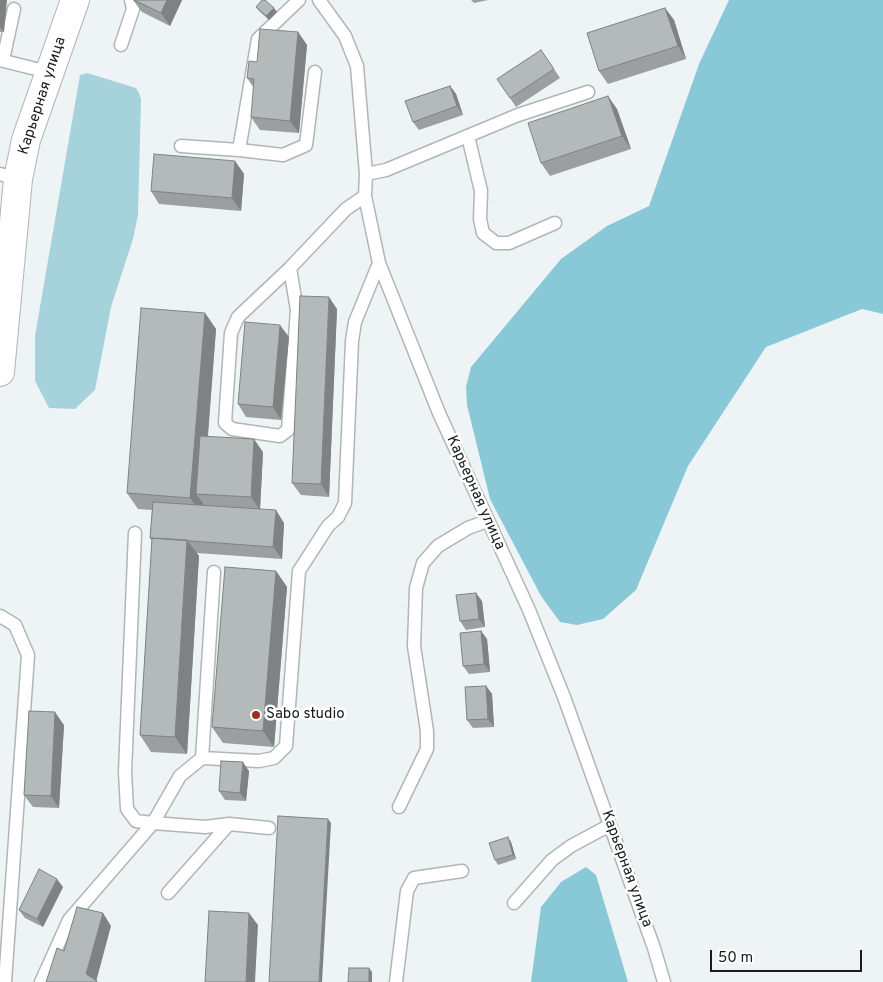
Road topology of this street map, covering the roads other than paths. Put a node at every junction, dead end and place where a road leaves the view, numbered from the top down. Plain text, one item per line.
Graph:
1 (75, 0) edge
2 (131, 0) edge
3 (299, 0) edge
4 (319, 0) edge
5 (14, 9) dead end
6 (121, 46) dead end
7 (2, 60) edge
8 (48, 72) junction
9 (315, 72) dead end
10 (588, 92) dead end
11 (468, 136) junction
12 (181, 146) dead end
13 (239, 150) junction
14 (366, 174) junction
15 (9, 176) edge
16 (365, 196) junction
17 (555, 224) dead end
18 (379, 263) junction
19 (290, 268) junction
20 (0, 372) edge
21 (487, 521) junction
22 (135, 533) dead end
23 (214, 572) dead end
24 (0, 616) edge
25 (202, 758) junction
26 (399, 807) dead end
27 (153, 823) junction
28 (229, 824) junction
29 (610, 824) junction
30 (269, 828) dead end
31 (462, 871) dead end
32 (168, 893) dead end
33 (514, 903) dead end
34 (5, 982) edge
35 (41, 982) edge
36 (396, 982) edge
37 (664, 982) edge

1 - 8 street, Карьерная улица
2 - 6 lane
3 - 13 lane
4 - 14 lane, Карьерная улица
5 - 7 lane
7 - 8 lane
8 - 15 street, Карьерная улица
9 - 13 lane
10 - 11 lane
11 - 14 lane
11 - 17 lane
12 - 13 lane
14 - 16 lane, Карьерная улица
15 - 20 street, Карьерная улица
16 - 18 lane, Карьерная улица
16 - 19 lane
18 - 21 lane, Карьерная улица
18 - 25 lane
19 - 19 lane
21 - 26 lane
21 - 29 lane, Карьерная улица
22 - 27 lane
23 - 25 lane
24 - 34 lane
25 - 27 lane
27 - 28 lane
27 - 35 lane
28 - 30 lane
28 - 32 lane
29 - 33 lane
29 - 37 lane, Карьерная улица
31 - 36 lane

